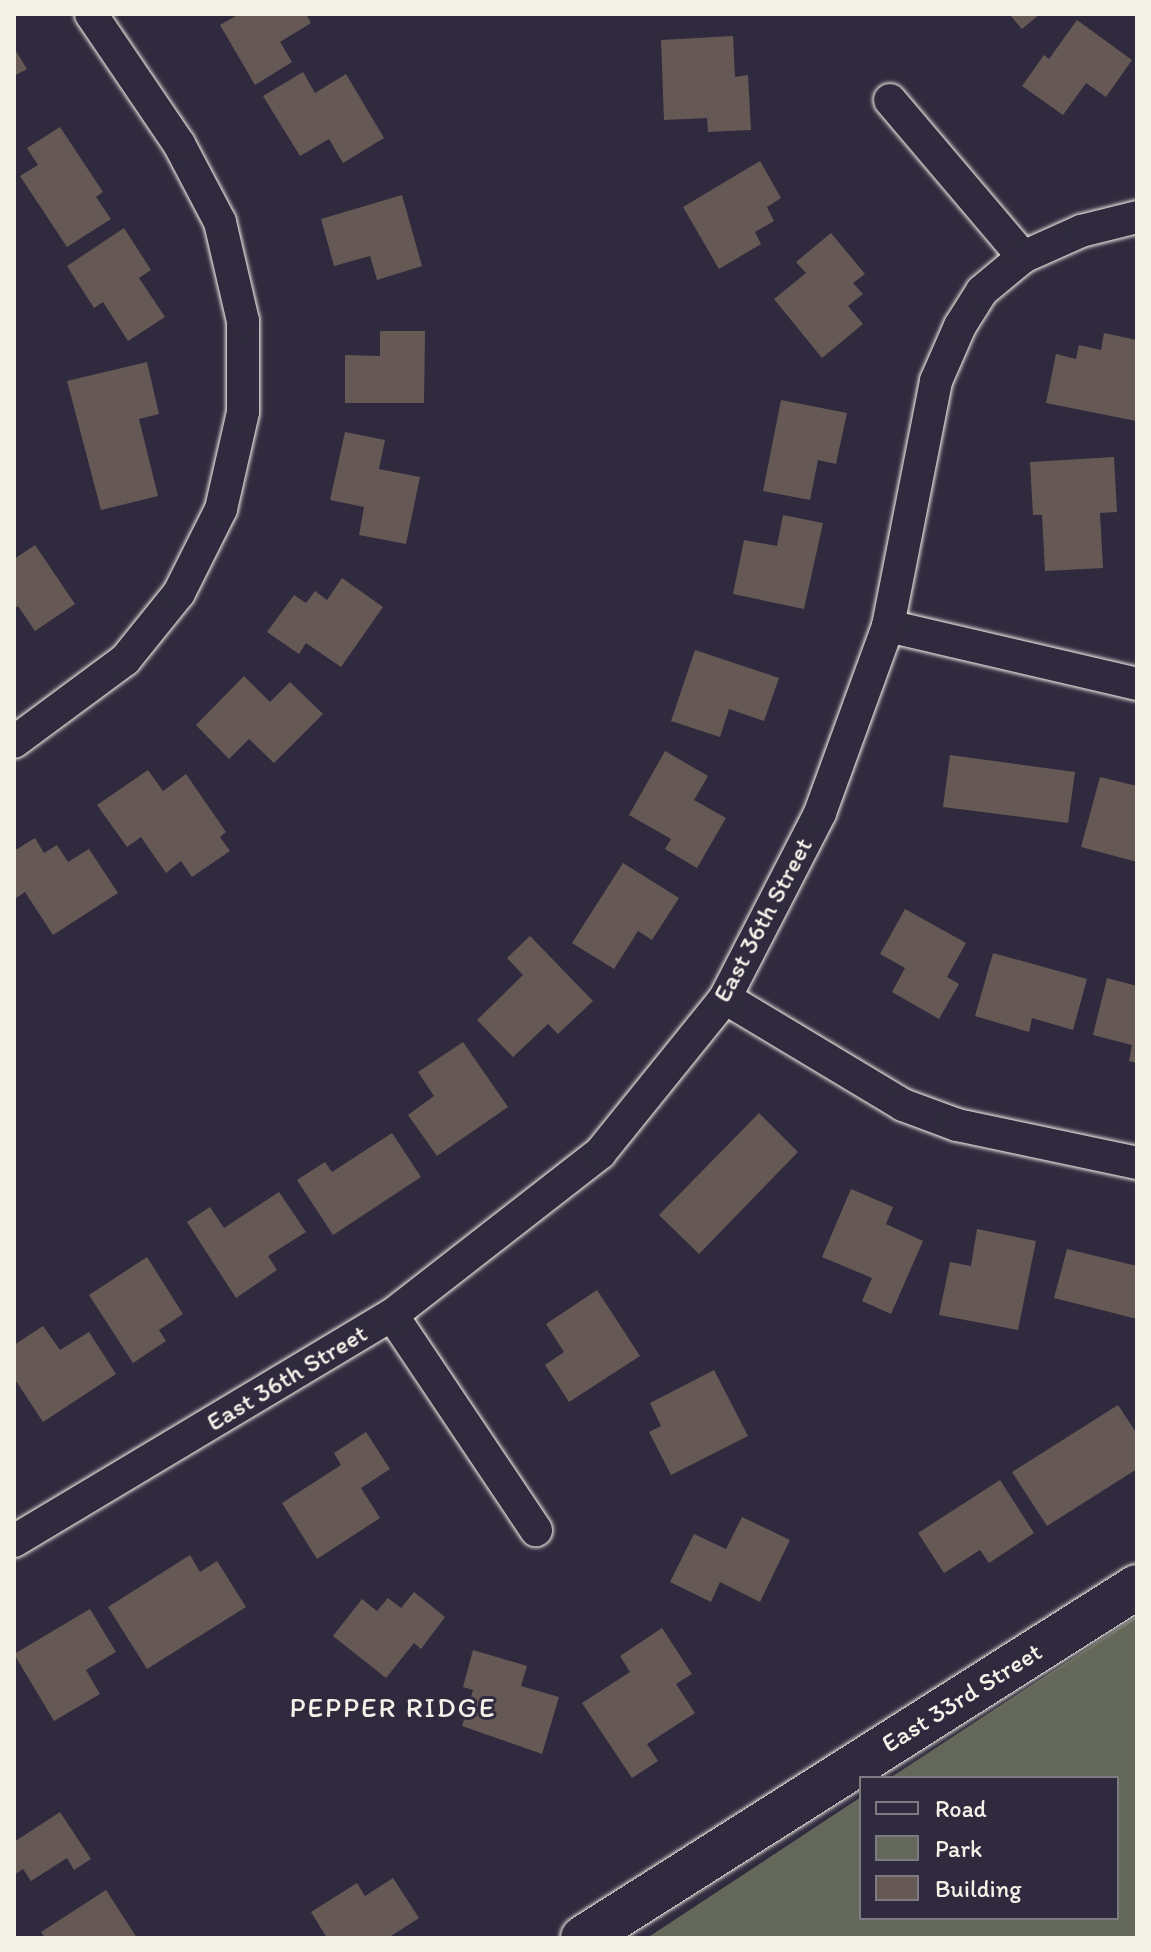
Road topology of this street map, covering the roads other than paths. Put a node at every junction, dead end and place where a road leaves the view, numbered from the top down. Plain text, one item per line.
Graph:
1 (91, 14) edge
2 (890, 100) dead end
3 (1137, 217) edge
4 (1023, 257) junction
5 (888, 626) junction
6 (1137, 684) edge
7 (14, 742) edge
8 (725, 998) junction
9 (1137, 1163) edge
10 (392, 1315) junction
11 (536, 1530) dead end
12 (14, 1541) edge
13 (1137, 1587) edge
14 (583, 1938) edge

1 - 7 street
2 - 4 street
3 - 4 street, East 36th Street
4 - 5 street, East 36th Street
5 - 6 street
5 - 8 street, East 36th Street
8 - 9 street
8 - 10 street, East 36th Street
10 - 11 street
10 - 12 street, East 36th Street
13 - 14 street, East 33rd Street

